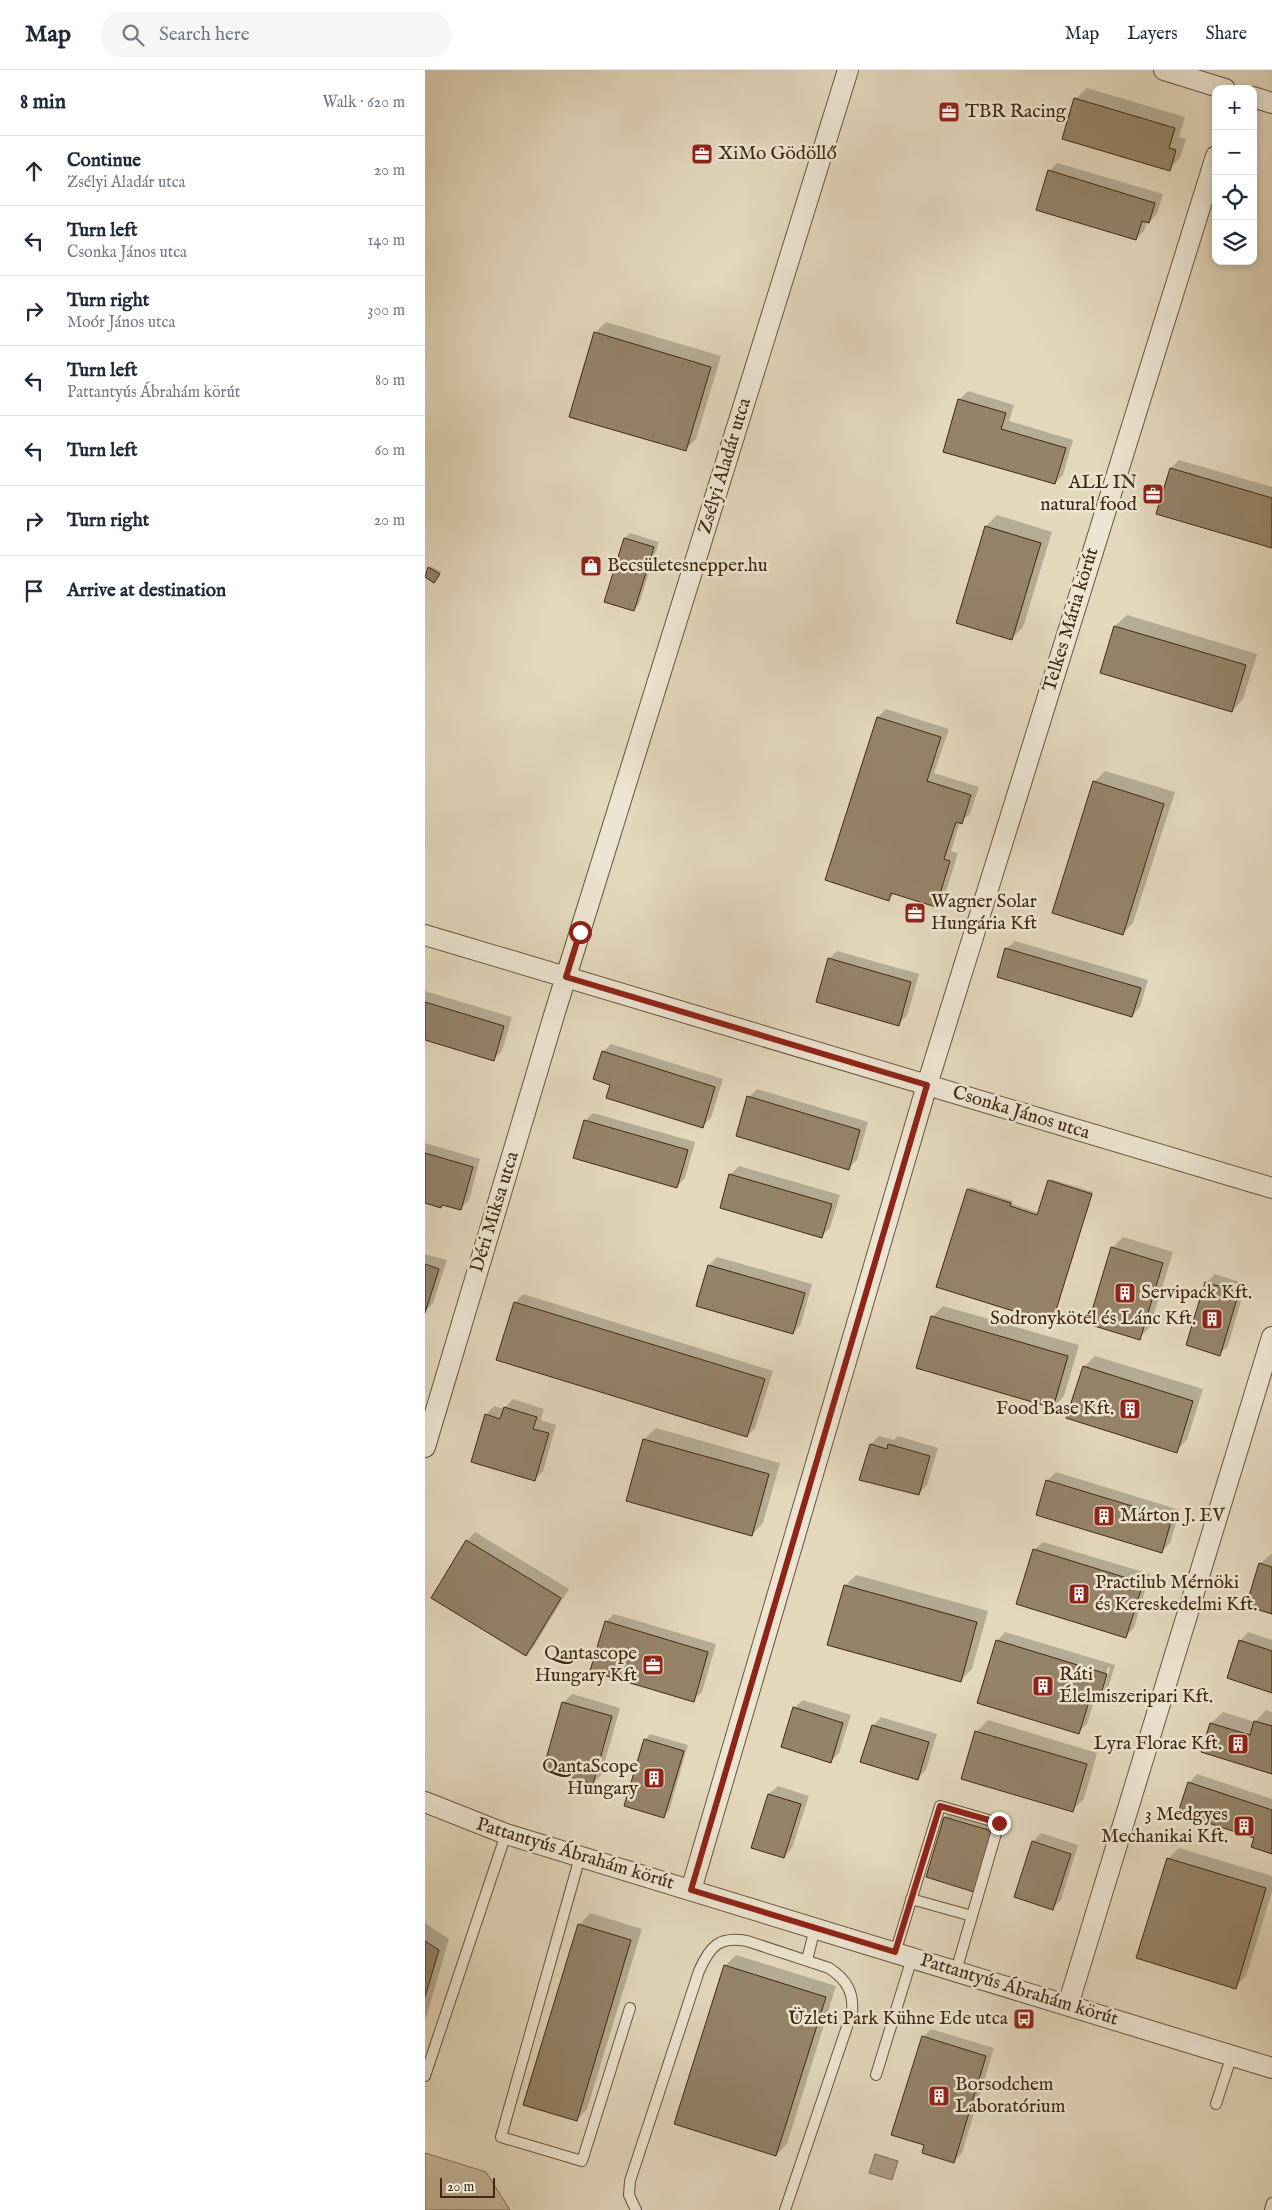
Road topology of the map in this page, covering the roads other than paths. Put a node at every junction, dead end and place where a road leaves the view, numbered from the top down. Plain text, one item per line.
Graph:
1 (848, 70) edge
2 (1163, 70) edge
3 (1212, 85) edge
4 (1257, 98) edge
5 (1272, 103) edge
6 (1212, 169) edge
7 (425, 935) edge
8 (566, 977) junction
9 (927, 1085) junction
10 (1272, 1188) edge
11 (1272, 1337) edge
12 (425, 1447) edge
13 (425, 1802) edge
14 (506, 1834) junction
15 (580, 1857) junction
16 (691, 1890) junction
17 (911, 1899) junction
18 (972, 1916) junction
19 (815, 1928) junction
20 (903, 1955) junction
21 (807, 1960) junction
22 (956, 1971) junction
23 (1068, 2005) junction
24 (630, 2008) dead end
25 (1232, 2055) junction
26 (1272, 2068) edge
27 (876, 2075) dead end
28 (425, 2076) edge
29 (1216, 2104) dead end
30 (1272, 2203) edge
31 (636, 2210) edge
32 (785, 2210) edge
33 (1270, 2210) edge

1 - 8 street, Zsélyi Aladár utca
2 - 3 street
4 - 5 street
6 - 9 street, Telkes Mária körút
7 - 8 street, Csonka János utca
8 - 9 street, Csonka János utca
8 - 12 street, Déri Miksa utca
9 - 10 street, Csonka János utca
9 - 16 street, Telkes Mária körút
11 - 23 street
13 - 14 street, Pattantyús Ábrahám körút
14 - 15 street, Pattantyús Ábrahám körút
14 - 28 lane
15 - 16 street, Pattantyús Ábrahám körút
15 - 24 lane
16 - 19 street, Pattantyús Ábrahám körút
17 - 18 lane
17 - 18 lane
17 - 20 lane
18 - 22 lane
19 - 20 street, Pattantyús Ábrahám körút
19 - 21 lane
20 - 22 street, Pattantyús Ábrahám körút
20 - 27 lane
21 - 31 lane
21 - 32 lane
22 - 23 street, Pattantyús Ábrahám körút
23 - 25 street, Pattantyús Ábrahám körút
25 - 26 street, Pattantyús Ábrahám körút
25 - 29 lane
30 - 33 lane

